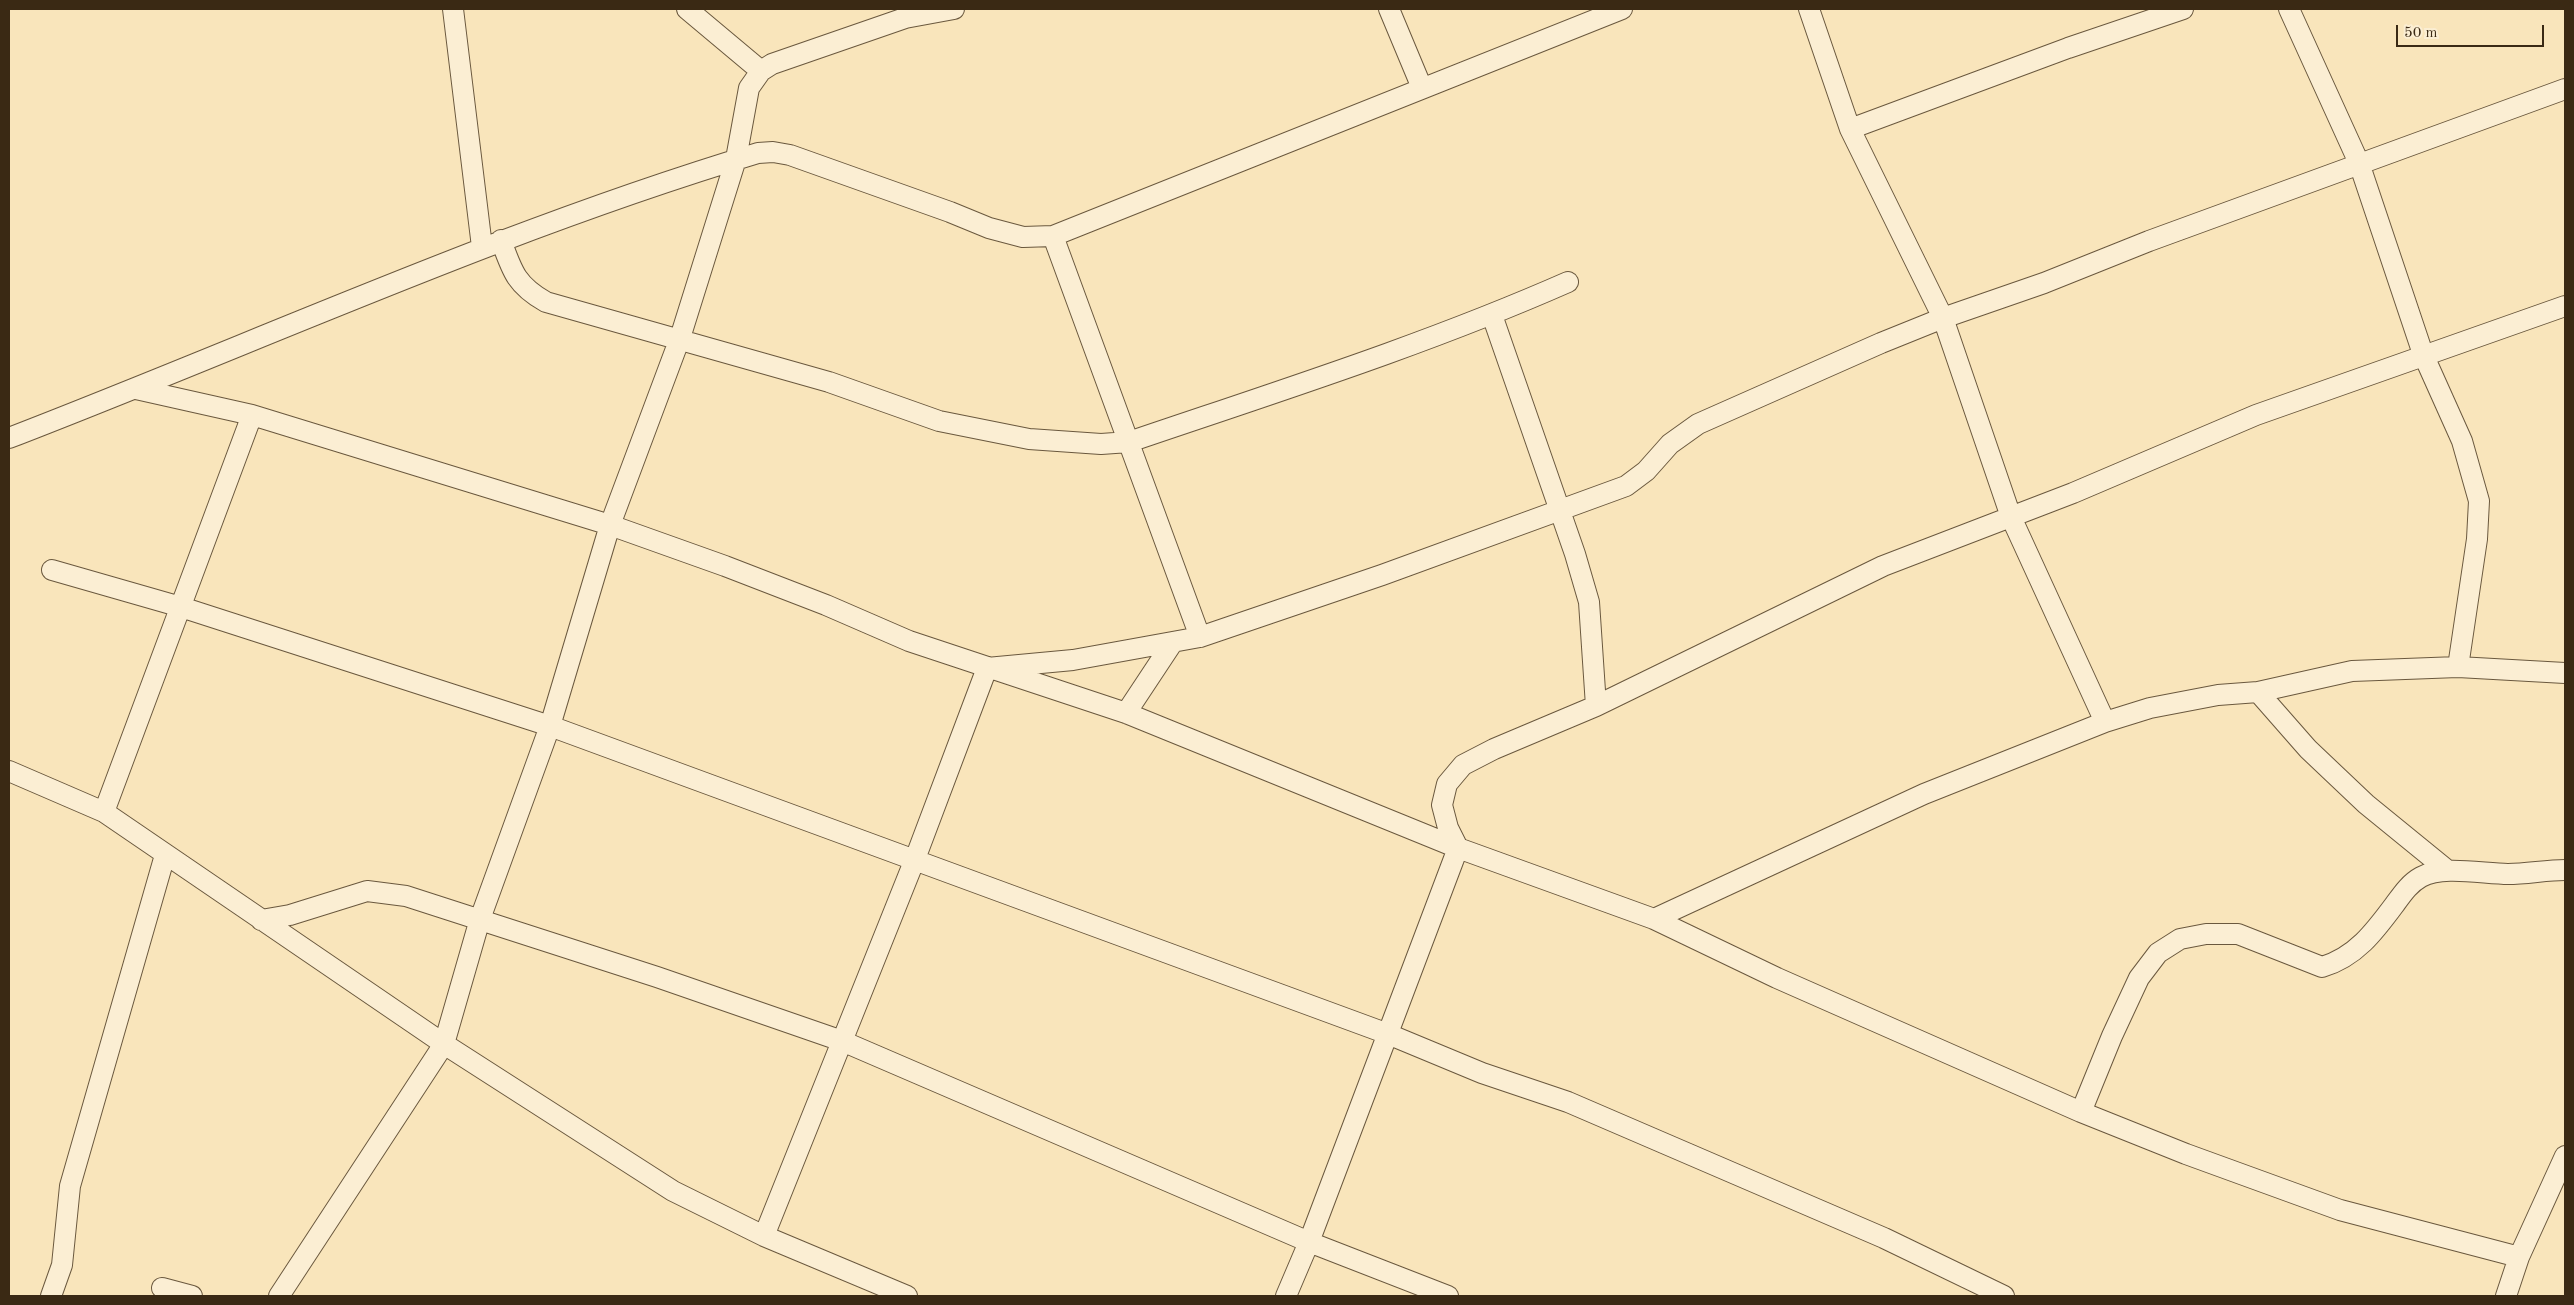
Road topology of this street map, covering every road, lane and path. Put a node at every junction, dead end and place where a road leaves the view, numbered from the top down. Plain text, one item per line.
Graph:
1 (452, 9) edge
2 (687, 9) edge
3 (954, 9) edge
4 (1389, 9) edge
5 (1622, 9) edge
6 (1809, 9) edge
7 (2183, 9) edge
8 (2289, 9) edge
9 (761, 71) junction
10 (1422, 88) junction
11 (2565, 89) edge
12 (1850, 129) junction
13 (736, 159) junction
14 (2359, 163) junction
15 (1053, 236) junction
16 (491, 244) junction
17 (1568, 282) dead end
18 (2565, 306) edge
19 (1492, 315) junction
20 (1943, 318) junction
21 (680, 338) junction
22 (2423, 354) junction
23 (136, 389) junction
24 (252, 415) junction
25 (9, 438) edge
26 (1129, 442) junction
27 (1558, 509) junction
28 (2011, 517) junction
29 (610, 525) junction
30 (52, 570) dead end
31 (181, 607) junction
32 (1200, 637) junction
33 (1173, 642) junction
34 (2458, 667) junction
35 (987, 668) junction
36 (2565, 673) edge
37 (2258, 692) junction
38 (1596, 706) junction
39 (1126, 713) junction
40 (2105, 722) junction
41 (550, 726) junction
42 (9, 771) edge
43 (104, 812) junction
44 (1458, 848) junction
45 (165, 855) junction
46 (915, 858) junction
47 (2447, 870) junction
48 (2565, 870) edge
49 (480, 919) junction
50 (260, 920) junction
51 (1654, 920) junction
52 (1388, 1034) junction
53 (842, 1041) junction
54 (444, 1044) junction
55 (2082, 1112) junction
56 (2565, 1156) edge
57 (764, 1236) junction
58 (1309, 1242) junction
59 (2519, 1257) junction
60 (162, 1288) dead end
61 (50, 1296) edge
62 (192, 1296) edge
63 (279, 1296) edge
64 (907, 1296) edge
65 (1286, 1296) edge
66 (1448, 1296) edge
67 (2004, 1296) edge
68 (2506, 1296) edge

1 - 16 street
2 - 9 street
3 - 9 street
4 - 10 street
5 - 10 street
6 - 12 street
7 - 12 street
8 - 14 street
9 - 13 street
10 - 15 street
11 - 14 street
12 - 20 street
13 - 15 street
13 - 16 street
13 - 21 street
14 - 20 street
14 - 22 street
15 - 26 street
16 - 21 street
16 - 23 street
17 - 19 street
18 - 22 street
19 - 26 street
19 - 27 street
20 - 27 street
20 - 28 street
21 - 26 street
21 - 29 street
22 - 28 street
22 - 34 street
23 - 24 street
23 - 25 street
24 - 29 street
24 - 31 street
26 - 32 street
27 - 32 street
27 - 38 street
28 - 38 street
28 - 40 street
29 - 35 street
29 - 41 street
30 - 31 street
31 - 41 street
31 - 43 street
32 - 33 street
33 - 35 street
33 - 39 street
34 - 36 street
34 - 37 street
35 - 39 street
35 - 46 street
37 - 40 street
37 - 47 street
38 - 44 street
39 - 44 street
40 - 51 street
41 - 46 street
41 - 49 street
42 - 43 street
43 - 45 street
44 - 51 street
44 - 52 street
45 - 50 street
45 - 61 street
46 - 52 street
46 - 53 street
47 - 48 street
47 - 55 street
49 - 50 street
49 - 53 street
49 - 54 street
50 - 54 street
51 - 55 street
52 - 58 street
52 - 67 street
53 - 57 street
53 - 58 street
54 - 57 street
54 - 63 street
55 - 59 street
56 - 59 street
57 - 64 street
58 - 65 street
58 - 66 street
59 - 68 street
60 - 62 street

